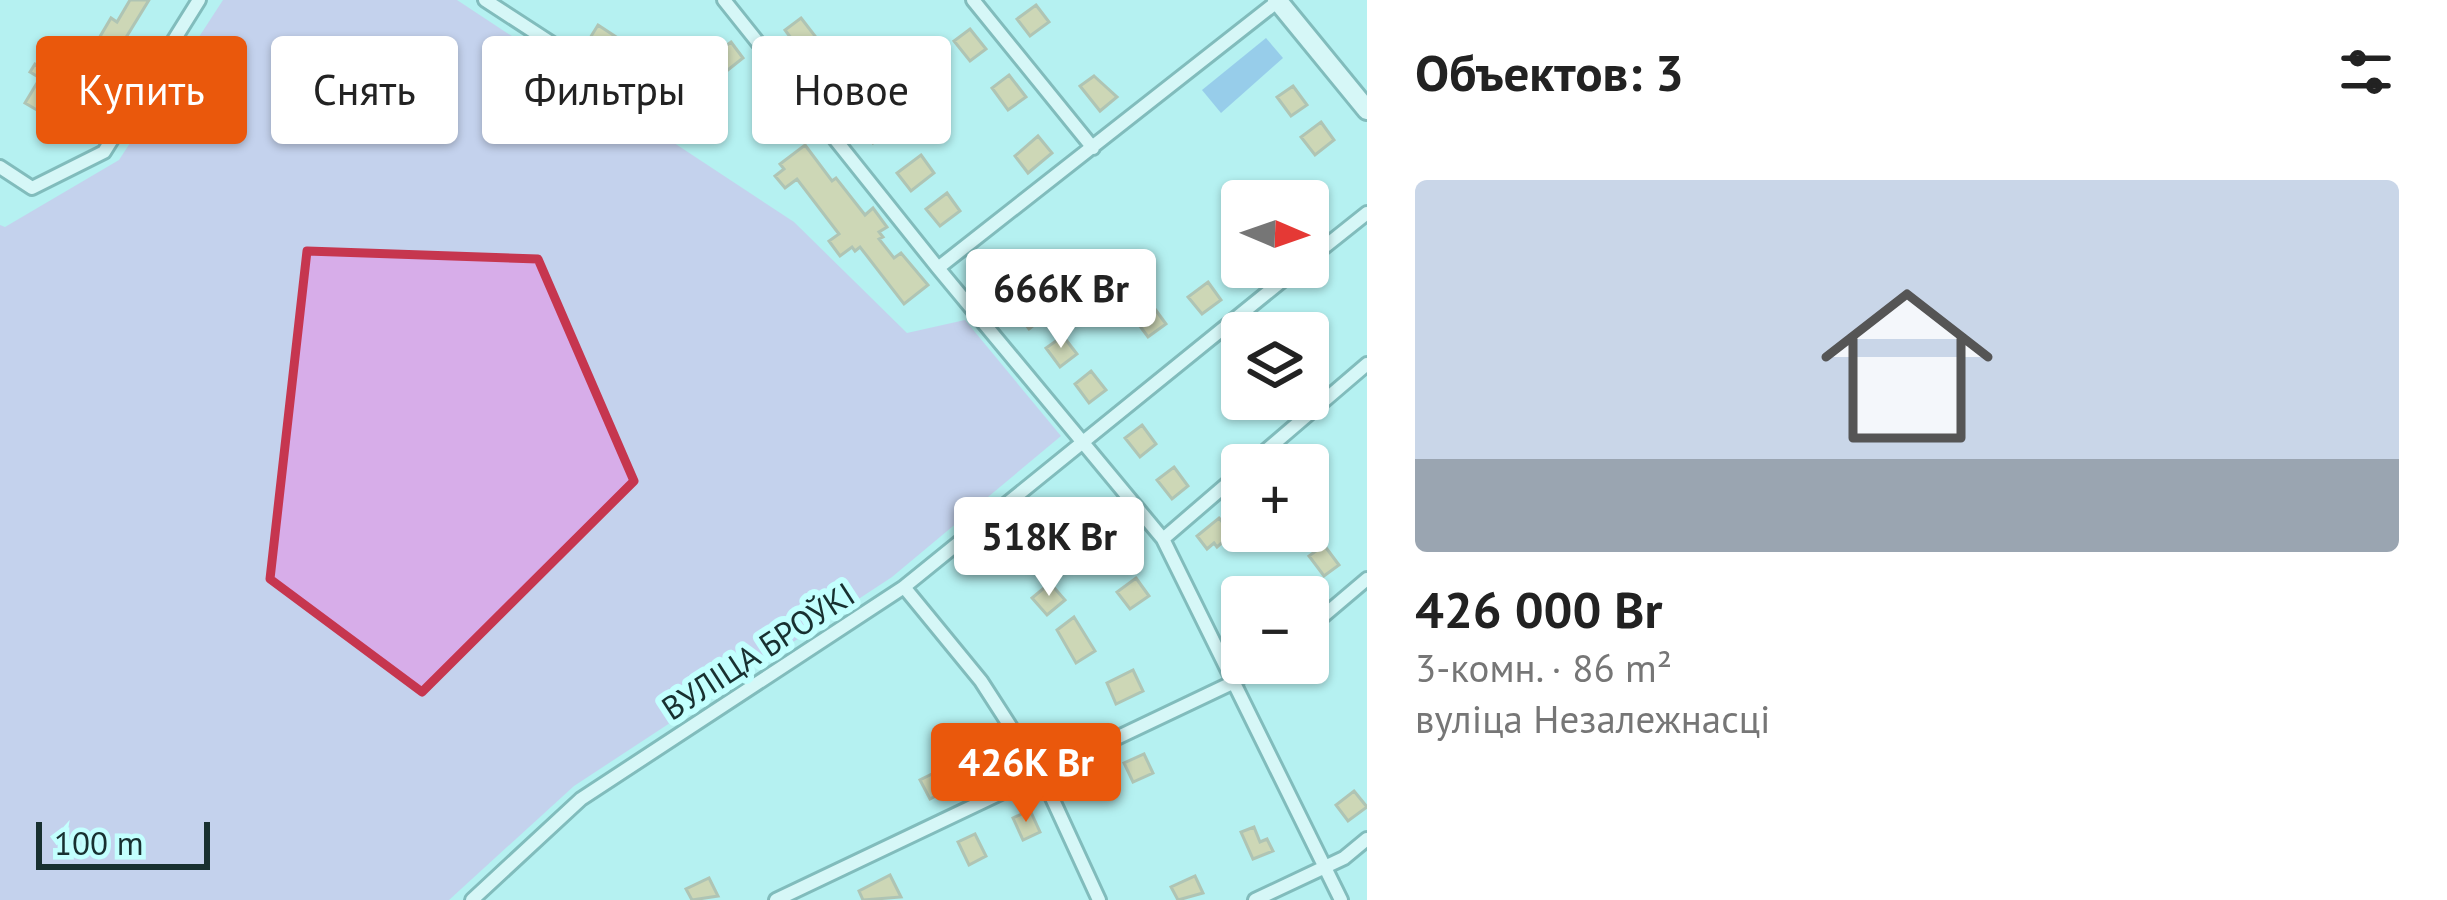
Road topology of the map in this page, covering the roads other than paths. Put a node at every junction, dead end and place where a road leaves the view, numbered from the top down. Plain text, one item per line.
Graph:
1 (199, 0) edge
2 (485, 0) edge
3 (724, 0) edge
4 (973, 0) edge
5 (1278, 0) edge
6 (540, 36) edge
7 (1367, 110) edge
8 (1093, 148) junction
9 (0, 167) edge
10 (1367, 213) edge
11 (1329, 243) edge
12 (938, 268) junction
13 (1273, 288) edge
14 (1367, 364) edge
15 (1083, 439) junction
16 (1274, 444) edge
17 (1221, 489) edge
18 (1163, 539) junction
19 (1367, 579) edge
20 (904, 587) junction
21 (1329, 611) edge
22 (1221, 660) edge
23 (1230, 684) edge
24 (1233, 684) edge
25 (1040, 774) junction
26 (1367, 839) edge
27 (1325, 867) junction
28 (472, 900) edge
29 (776, 900) edge
30 (1099, 900) edge
31 (1255, 900) edge
32 (1341, 900) edge

1 - 9 street
2 - 6 street
3 - 12 street
4 - 8 street
5 - 7 main road
5 - 8 street
8 - 12 street
10 - 11 street
12 - 15 street
13 - 15 street, ВУЛІЦА БРОЎКІ
14 - 16 street
15 - 18 street
15 - 20 street, ВУЛІЦА БРОЎКІ
17 - 18 street
18 - 22 street
19 - 21 street
20 - 25 street
20 - 28 street, ВУЛІЦА БРОЎКІ
23 - 25 street
24 - 27 street
25 - 29 street
25 - 30 street
26 - 27 street
27 - 31 street
27 - 32 street

